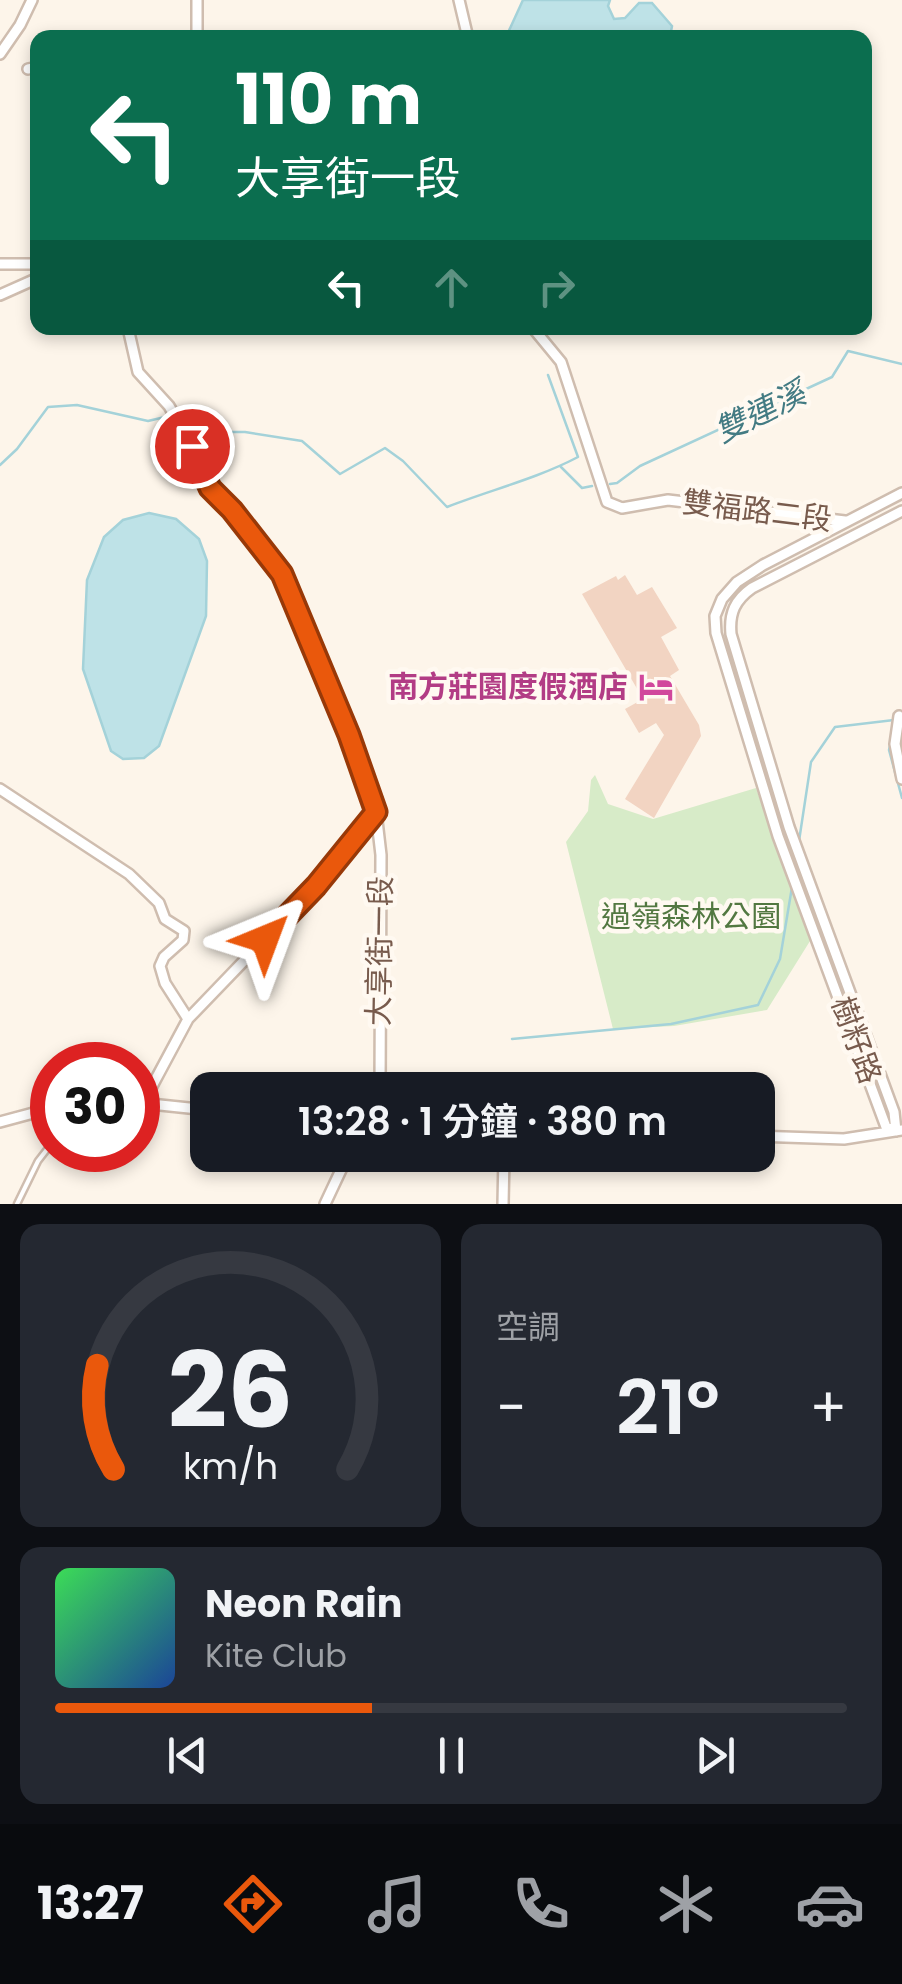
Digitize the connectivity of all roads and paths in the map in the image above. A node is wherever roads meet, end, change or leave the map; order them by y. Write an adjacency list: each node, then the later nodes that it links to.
1 (32, 0): 6 (street)
2 (197, 0): 4 (street)
3 (459, 0): 5 (street)
4 (197, 30)
5 (466, 30)
6 (0, 54)
7 (0, 264): 8 (street)
8 (30, 264)
9 (30, 282): 10 (street)
10 (0, 295)
11 (130, 335): 20 (street, 大享街一段)
12 (539, 335): 15 (street, 雙福路二段)
13 (902, 493): 15 (street, 樹籽路)
14 (902, 511): 16 (street, 樹籽路)
15 (847, 522): 16 (street, 雙福路二段); 28 (street, 樹籽路)
16 (852, 535): 28 (street, 樹籽路)
17 (899, 716): 18 (street)
18 (902, 780)
19 (0, 789): 21 (street)
20 (376, 812): 21 (street, 大享街一段); 23 (street, 大享街一段)
21 (188, 1019): 22 (street, 大享街一段)
22 (160, 1068)
23 (380, 1072)
24 (160, 1105): 25 (street)
25 (190, 1108)
26 (30, 1114): 27 (street)
27 (0, 1122)
28 (899, 1130): 29 (street)
29 (775, 1137)
30 (33, 1172): 33 (lane)
31 (340, 1172): 34 (street)
32 (503, 1172): 35 (street)
33 (17, 1204)
34 (325, 1204)
35 (502, 1204)

